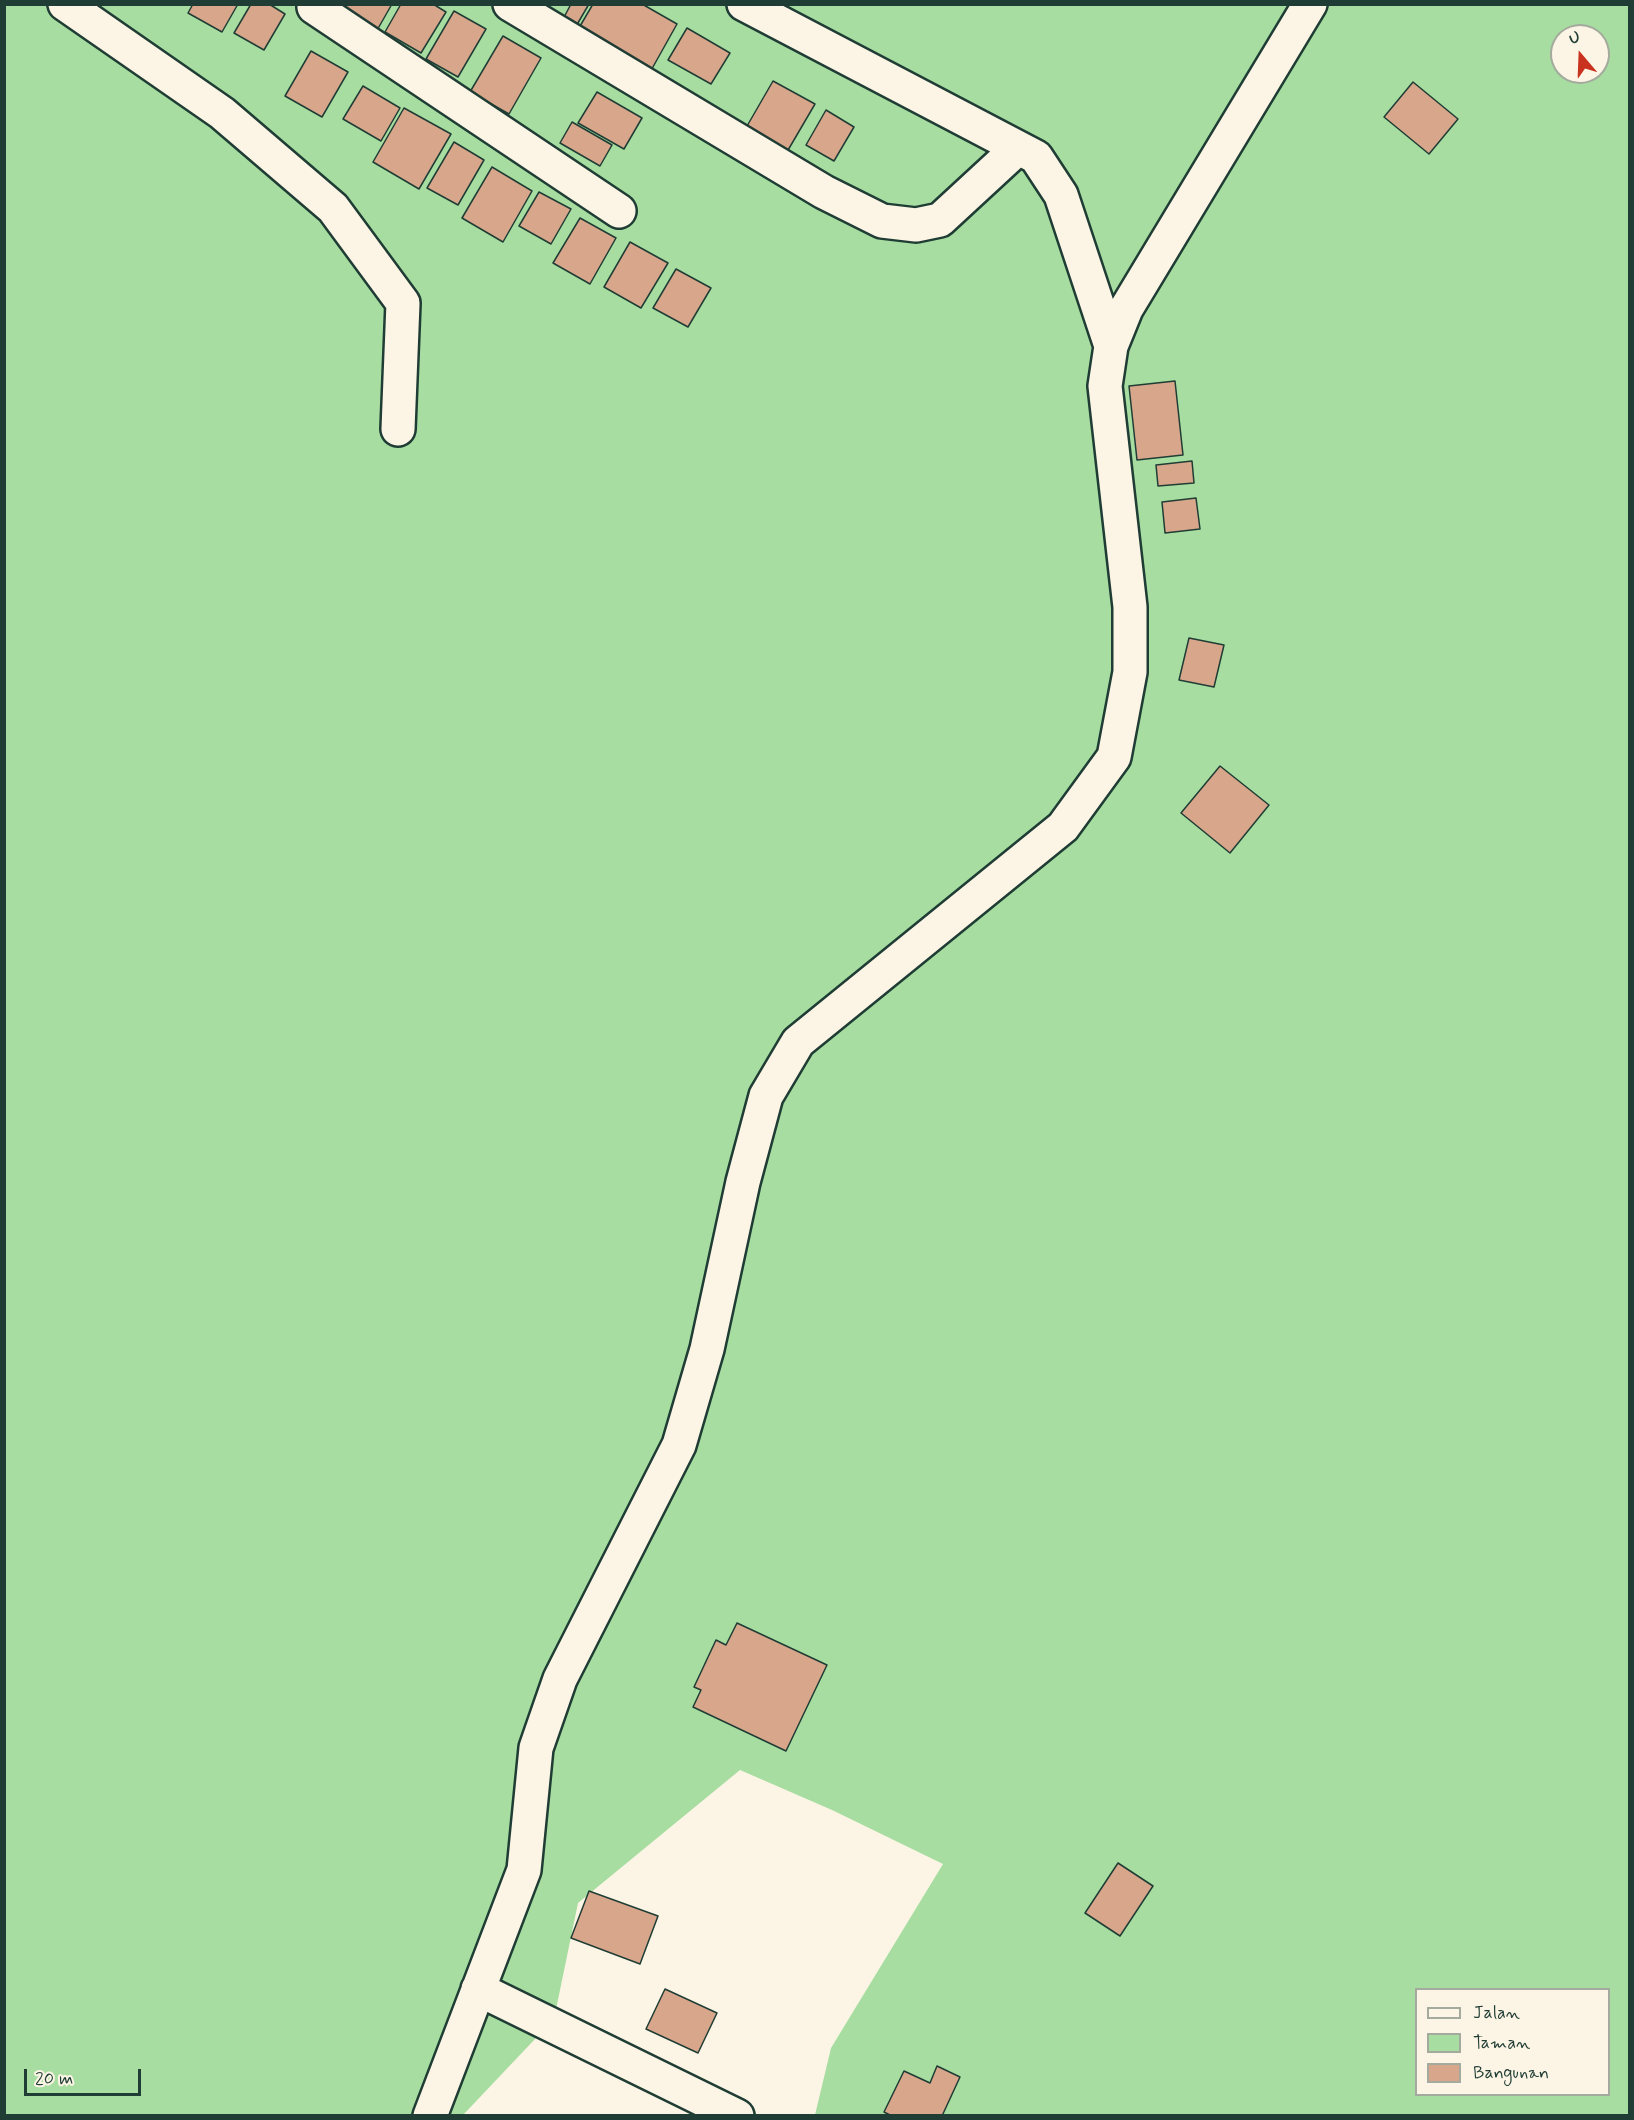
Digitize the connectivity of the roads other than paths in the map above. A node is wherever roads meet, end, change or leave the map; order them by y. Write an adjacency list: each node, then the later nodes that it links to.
1 (65, 4): 9 (street)
2 (510, 4): 6 (street)
3 (744, 4): 6 (street)
4 (1310, 4): 8 (street)
5 (314, 5): 7 (street)
6 (1018, 148): 8 (street)
7 (619, 211)
8 (1111, 346): 10 (street)
9 (398, 429)
10 (478, 1989): 11 (street); 12 (street)
11 (430, 2115)
12 (737, 2115)

